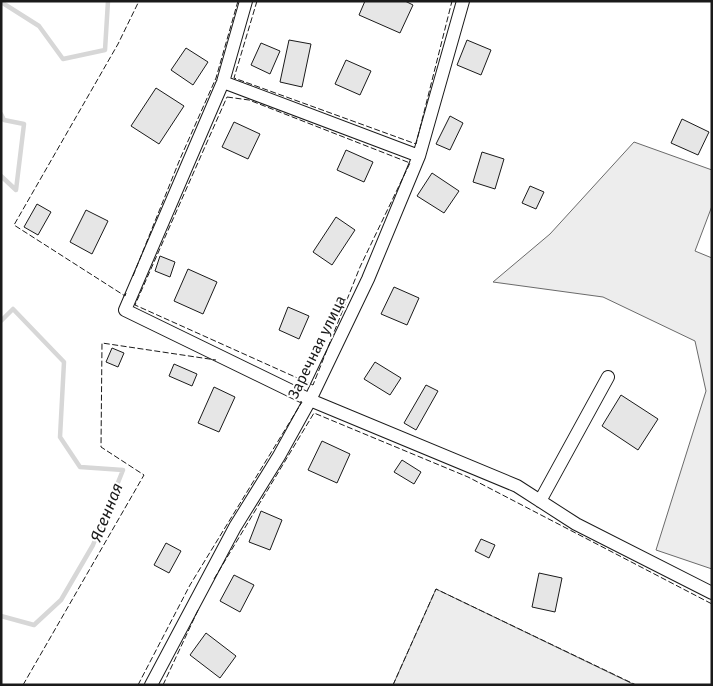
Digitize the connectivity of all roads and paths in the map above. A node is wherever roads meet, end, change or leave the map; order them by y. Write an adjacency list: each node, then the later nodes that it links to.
1 (246, 1): 3 (street)
2 (463, 1): 4 (street, Заречная улица)
3 (223, 82): 4 (street); 6 (street)
4 (419, 156): 6 (street, Заречная улица)
5 (608, 377): 7 (street)
6 (310, 400): 7 (street); 9 (street, Заречная улица)
7 (540, 501): 8 (street)
8 (712, 593)
9 (151, 685)

